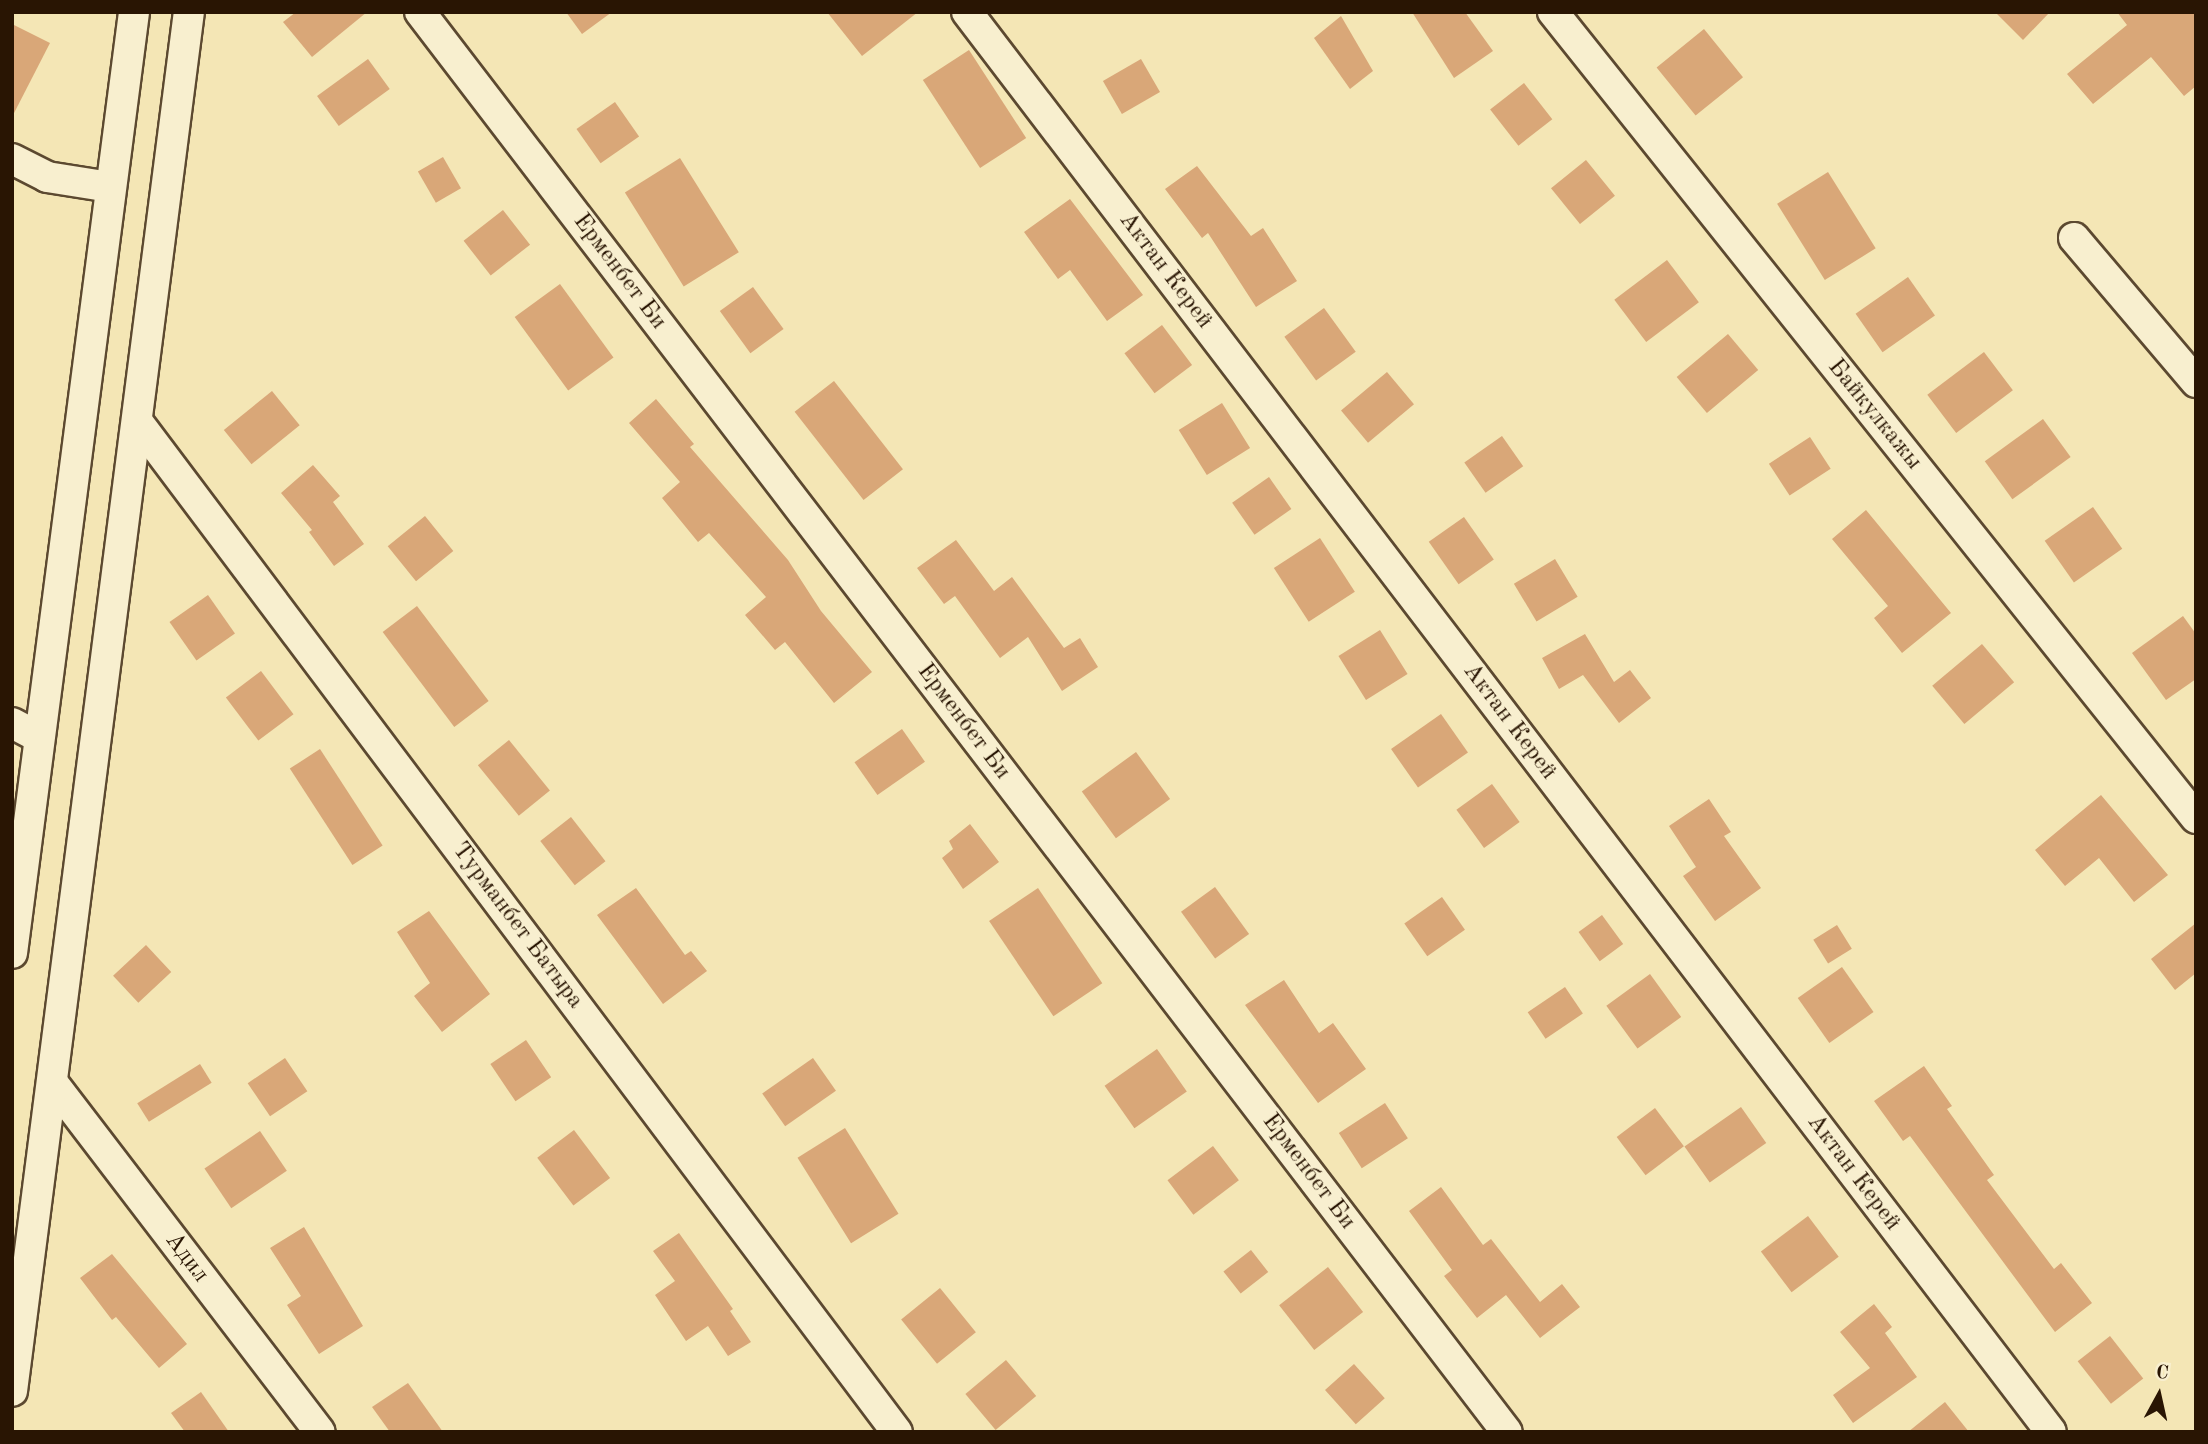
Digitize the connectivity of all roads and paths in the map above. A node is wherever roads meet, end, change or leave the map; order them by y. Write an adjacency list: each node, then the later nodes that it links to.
1 (134, 12): 7 (street)
2 (189, 12): 10 (street)
3 (420, 12): 19 (street, Ерменбет Би)
4 (967, 12): 20 (street, Актан Керей)
5 (1553, 12): 13 (street, Байкулкажы)
6 (12, 159): 7 (street)
7 (110, 187): 12 (street)
8 (2074, 238): 9 (street)
9 (2196, 382)
10 (136, 421): 15 (street); 18 (street, Турманбет Батыра)
11 (12, 723): 12 (street)
12 (38, 737): 14 (street)
13 (2196, 818)
14 (12, 953)
15 (53, 1083): 16 (street); 17 (street, Адил)
16 (12, 1391)
17 (320, 1432)
18 (897, 1432)
19 (1507, 1432)
20 (2051, 1432)

